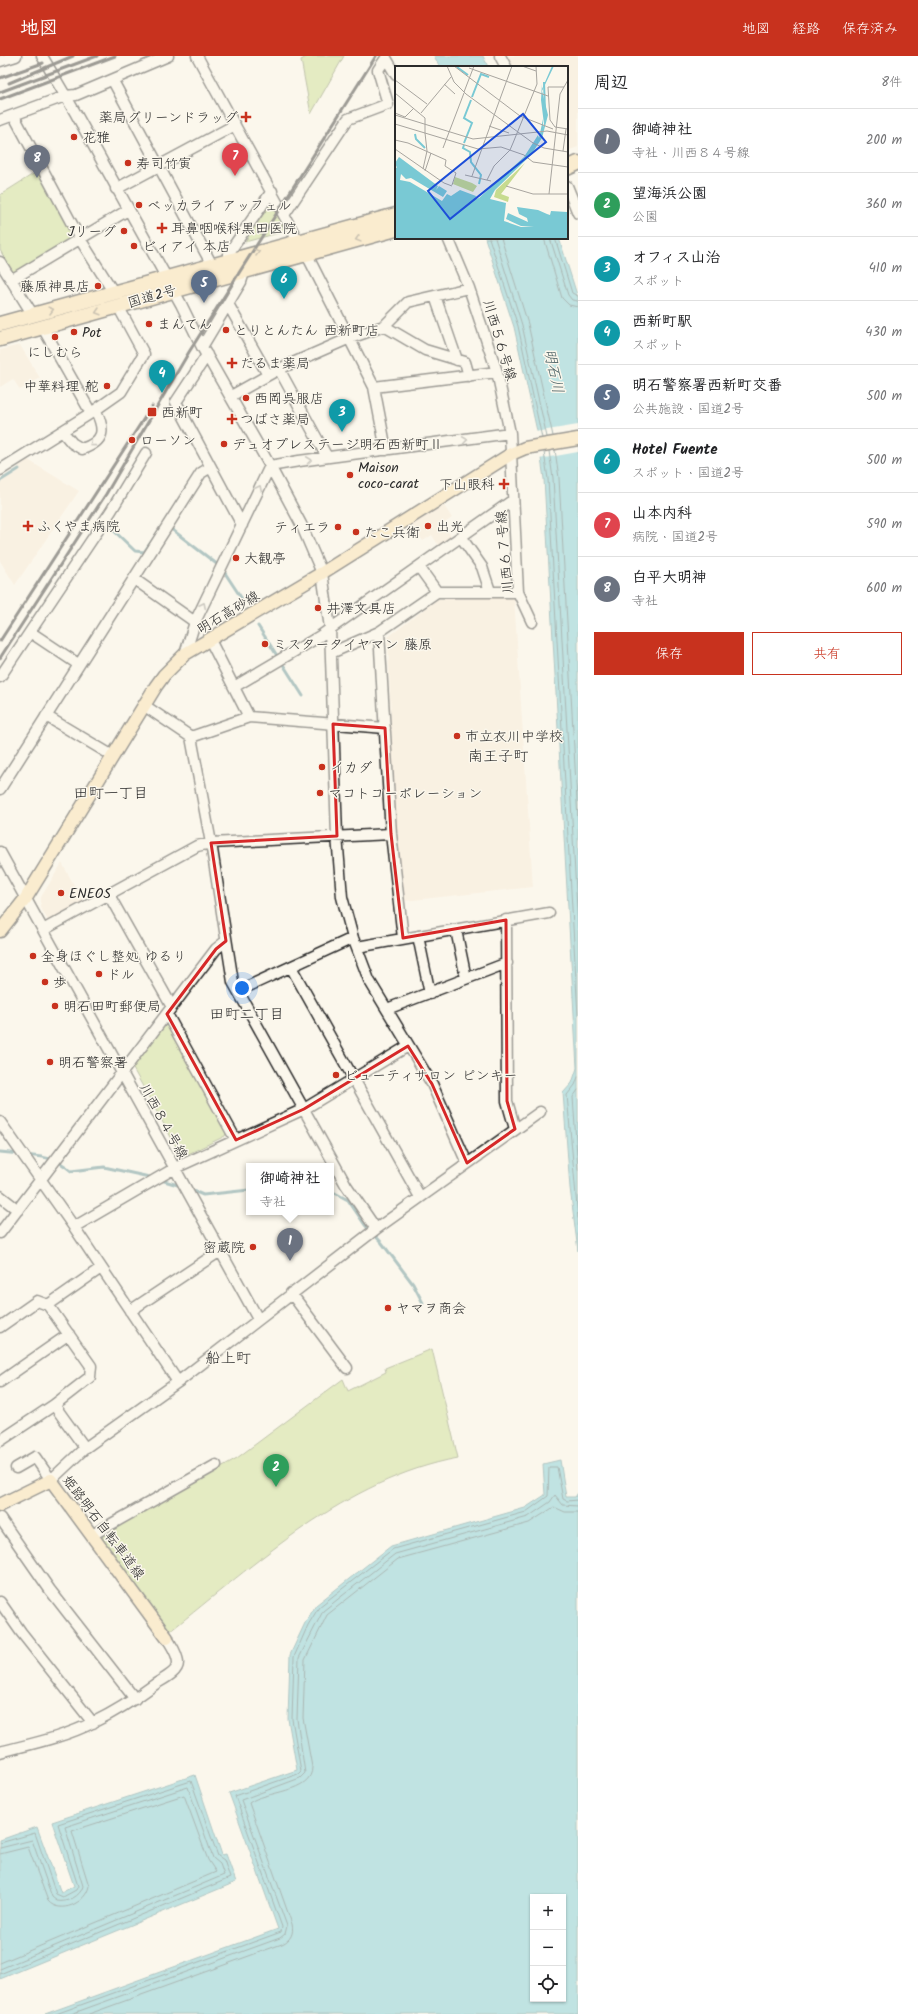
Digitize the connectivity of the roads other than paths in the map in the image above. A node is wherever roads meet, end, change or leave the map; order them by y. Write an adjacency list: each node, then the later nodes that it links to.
1 (16, 56): 6 (street)
2 (42, 56): 10 (street)
3 (168, 56): 9 (street)
4 (197, 56): 13 (street)
5 (500, 56): 7 (street)
6 (0, 61)
7 (505, 66)
8 (395, 74): 24 (street)
9 (113, 81): 10 (street); 15 (street)
10 (65, 96): 11 (street); 20 (street)
11 (14, 116): 12 (street); 27 (street)
12 (0, 120)
13 (235, 125): 15 (street); 21 (street)
14 (578, 163): 16 (highway)
15 (158, 166): 20 (street); 33 (street)
16 (568, 168)
17 (578, 174): 18 (highway)
18 (568, 178)
19 (568, 188): 23 (street)
20 (116, 189): 22 (street)
21 (272, 190): 24 (street); 31 (street)
22 (128, 210): 27 (street); 35 (street)
23 (578, 213)
24 (284, 215): 29 (street)
25 (395, 215): 29 (highway, 国道2号)
26 (395, 229): 30 (highway, 国道2号, one-way to 30)
27 (80, 239): 36 (street); 40 (street)
28 (448, 239): 37 (street, 川西５６号線)
29 (298, 241): 31 (highway, 国道2号, one-way to 29)
30 (306, 253): 34 (highway, 国道2号); 46 (street)
31 (228, 260): 33 (highway, 国道2号)
32 (0, 262): 36 (street)
33 (212, 264): 35 (highway, 国道2号)
34 (244, 270): 38 (highway, 国道2号); 41 (street)
35 (166, 279): 38 (street); 40 (highway, 国道2号)
36 (11, 280): 42 (street)
37 (469, 288): 39 (street); 51 (street, 川西５６号線)
38 (173, 291): 40 (highway, 国道2号); 48 (street)
39 (435, 296): 44 (street); 49 (street)
40 (116, 299): 42 (highway, 国道2号, one-way to 40); 45 (highway, 国道2号, one-way to 45); 56 (street)
41 (228, 304): 48 (street); 52 (street)
42 (33, 315): 43 (highway, 国道2号)
43 (0, 324)
44 (384, 326): 46 (street); 49 (street)
45 (42, 328): 47 (highway, 国道2号); 56 (street)
46 (350, 338): 50 (street); 54 (street)
47 (0, 339)
48 (205, 351): 55 (street); 65 (street)
49 (457, 360): 53 (street)
50 (278, 369): 52 (street); 63 (street)
51 (498, 372): 53 (street); 58 (street, 川西５６号線)
52 (268, 375): 55 (street)
53 (469, 376): 54 (street)
54 (374, 387): 60 (street)
55 (231, 396): 64 (street)
56 (94, 412): 57 (street); 57 (street, one-way to 57)
57 (62, 431): 66 (street)
58 (510, 434): 60 (street, one-way to 58); 62 (street, 川西５６号線)
59 (578, 439): 62 (main road, 明石高砂線)
60 (386, 450): 63 (street)
61 (146, 454): 79 (street)
62 (511, 454): 67 (street, 川西６７号線); 71 (main road, 明石高砂線)
63 (327, 457): 64 (street, one-way to 63)
64 (270, 466): 68 (street, one-way to 64); 71 (street)
65 (211, 467): 68 (street); 72 (street)
66 (0, 470)
67 (513, 500): 69 (street); 75 (street, 川西６７号線)
68 (242, 524): 76 (street, one-way to 68)
69 (461, 537): 70 (street); 73 (street)
70 (419, 567): 74 (street); 78 (street)
71 (322, 573): 78 (street); 81 (main road, 明石高砂線)
72 (134, 579): 76 (street); 84 (street)
73 (490, 591): 74 (street); 75 (street)
74 (437, 592): 80 (street)
75 (518, 592): 77 (street, 川西６７号線)
76 (195, 622): 83 (street)
77 (532, 622)
78 (330, 628): 82 (street); 86 (street)
79 (30, 632): 84 (street); 85 (street)
80 (379, 632): 82 (street); 91 (street)
81 (210, 640): 83 (main road, 明石高砂線); 86 (street)
82 (331, 653): 90 (street)
83 (185, 654): 87 (main road, 明石高砂線)
84 (78, 664): 88 (street)
85 (0, 677)
86 (234, 687): 89 (street)
87 (145, 706): 92 (street); 93 (main road, 明石高砂線)
88 (46, 716): 93 (street); 94 (street)
89 (249, 717): 90 (street); 92 (street)
90 (333, 724): 91 (street); 96 (street)
91 (385, 728): 95 (street)
92 (191, 737): 97 (street)
93 (113, 756): 100 (main road, 明石高砂線)
94 (0, 788)
95 (391, 834): 96 (street); 108 (street)
96 (337, 836): 97 (street); 107 (street)
97 (211, 843): 99 (street); 109 (street)
98 (0, 852): 100 (street, 川西８４号線)
99 (110, 895): 103 (street); 117 (street)
100 (26, 898): 103 (street, 川西８４号線); 105 (main road, 明石高砂線)
101 (549, 913): 102 (street)
102 (506, 920): 104 (street); 111 (street)
103 (43, 930): 119 (street, 川西８４号線)
104 (456, 930): 106 (street); 113 (street)
105 (0, 931)
106 (418, 936): 108 (street); 115 (street)
107 (353, 938): 110 (street); 112 (street)
108 (404, 938): 110 (street)
109 (226, 941): 114 (street); 117 (street)
110 (357, 948): 116 (street)
111 (507, 963): 113 (street); 124 (street)
112 (291, 967): 114 (street); 120 (street)
113 (466, 978): 115 (street)
114 (238, 991): 121 (street)
115 (430, 994): 116 (street)
116 (387, 1009): 118 (street)
117 (169, 1010): 119 (street); 125 (street)
118 (408, 1046): 120 (street); 126 (street)
119 (121, 1072): 127 (street, 川西８４号線); 128 (street)
120 (354, 1079): 121 (street); 130 (street)
121 (304, 1108): 125 (street); 133 (street)
122 (540, 1112): 124 (street)
123 (0, 1122): 128 (street)
124 (515, 1129): 126 (street)
125 (236, 1140): 127 (street)
126 (467, 1163): 130 (street)
127 (175, 1168): 132 (street); 135 (street, 川西８４号線)
128 (40, 1180): 131 (street); 132 (street)
129 (0, 1196): 131 (street)
130 (420, 1197): 133 (street)
131 (18, 1210): 134 (street)
132 (74, 1227): 136 (street)
133 (376, 1229): 137 (street)
134 (0, 1233)
135 (220, 1251): 139 (street); 140 (street, 川西８４号線)
136 (101, 1268): 138 (street); 139 (street)
137 (291, 1293): 140 (street); 143 (street)
138 (48, 1305): 141 (street); 142 (street)
139 (130, 1311): 145 (street)
140 (258, 1319): 145 (street)
141 (0, 1327)
142 (69, 1334): 144 (street); 146 (street)
143 (347, 1368)
144 (0, 1382)
145 (178, 1382): 148 (street)
146 (54, 1405): 147 (street); 148 (street)
147 (0, 1441)
148 (85, 1448): 151 (street)
149 (216, 1466): 154 (street)
150 (16, 1468): 151 (street)
151 (51, 1480): 152 (main road, 姫路明石自転車道線); 154 (main road, 姫路明石自転車道線)
152 (0, 1505)
153 (0, 1518): 157 (street)
154 (92, 1535): 156 (main road, 姫路明石自転車道線)
155 (0, 1602): 158 (street)
156 (167, 1638): 157 (street)
157 (134, 1699): 158 (street)
158 (93, 1723): 159 (street)
159 (0, 1752)

